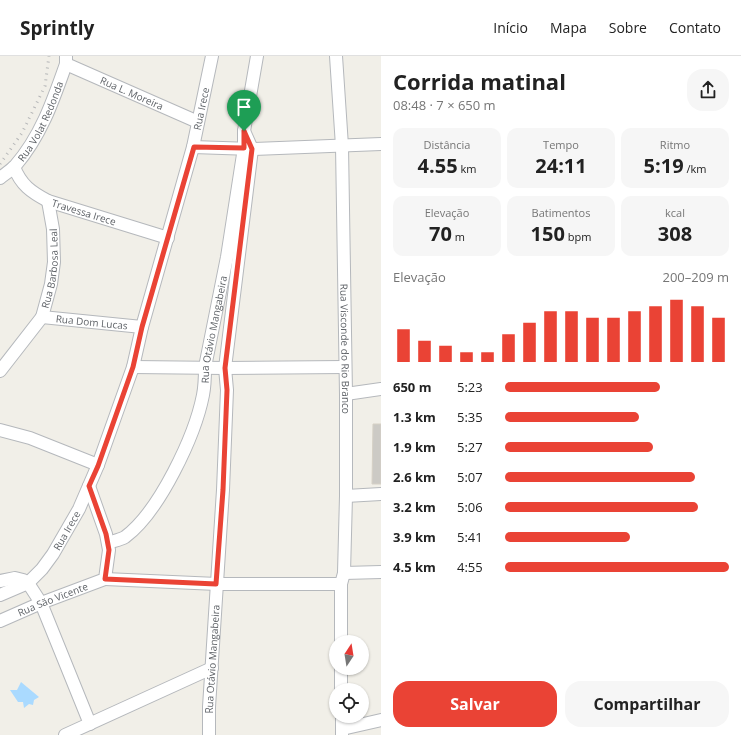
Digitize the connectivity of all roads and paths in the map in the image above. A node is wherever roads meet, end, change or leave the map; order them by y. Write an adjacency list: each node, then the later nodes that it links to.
1 (212, 56): 5 (street, Rua Irece)
2 (257, 56): 9 (street)
3 (336, 56): 7 (street, Rua Visconde do Rio Branco)
4 (66, 60): 5 (street, Rua L. Moreira); 10 (street, Rua Volat Redonda)
5 (198, 122): 8 (street, Rua Irece)
6 (381, 144): 7 (street)
7 (342, 146): 9 (street); 18 (street, Rua Visconde do Rio Branco)
8 (194, 147): 9 (street); 13 (street, Rua Irece)
9 (248, 148): 17 (street, Rua Otávio Mangabeira); 19 (street, Rua Otávio Mangabeira)
10 (14, 167): 11 (street, Rua Volat Redonda); 12 (street, Travessa Irece)
11 (0, 178)
12 (48, 200): 13 (street, Travessa Irece); 14 (street, Rua Barbosa Leal)
13 (168, 238): 15 (street, Rua Irece)
14 (42, 317): 15 (street, Rua Dom Lucas); 20 (street, Rua Barbosa Leal)
15 (142, 327): 16 (street, Rua Irece)
16 (133, 367): 17 (street); 24 (street, Rua Irece)
17 (205, 367): 19 (street); 28 (street, Rua Otávio Mangabeira)
18 (345, 367): 19 (street); 22 (street, Rua Visconde do Rio Branco)
19 (225, 368): 34 (street, Rua Otávio Mangabeira)
20 (0, 371)
21 (381, 389): 22 (street)
22 (346, 394): 27 (street, Rua Visconde do Rio Branco)
23 (0, 430): 24 (street)
24 (98, 466): 25 (street, Rua Irece)
25 (89, 486): 28 (street); 33 (street, Rua Irece)
26 (381, 494): 27 (street)
27 (346, 496): 31 (street, Rua Visconde do Rio Branco)
28 (108, 543): 30 (street)
29 (381, 572): 31 (street)
30 (105, 579): 34 (street); 36 (street, Rua São Vicente)
31 (342, 579): 34 (street); 38 (street, Rua Visconde do Rio Branco)
32 (0, 581): 33 (street)
33 (28, 583): 35 (street); 36 (street)
34 (216, 584): 39 (street, Rua Otávio Mangabeira)
35 (0, 595)
36 (41, 603): 37 (street, Rua São Vicente); 41 (street)
37 (0, 621)
38 (341, 635)
39 (212, 668): 41 (street); 44 (street, Rua Otávio Mangabeira)
40 (381, 720): 42 (street)
41 (90, 724): 43 (street)
42 (342, 732)
43 (65, 735)
44 (209, 735)

